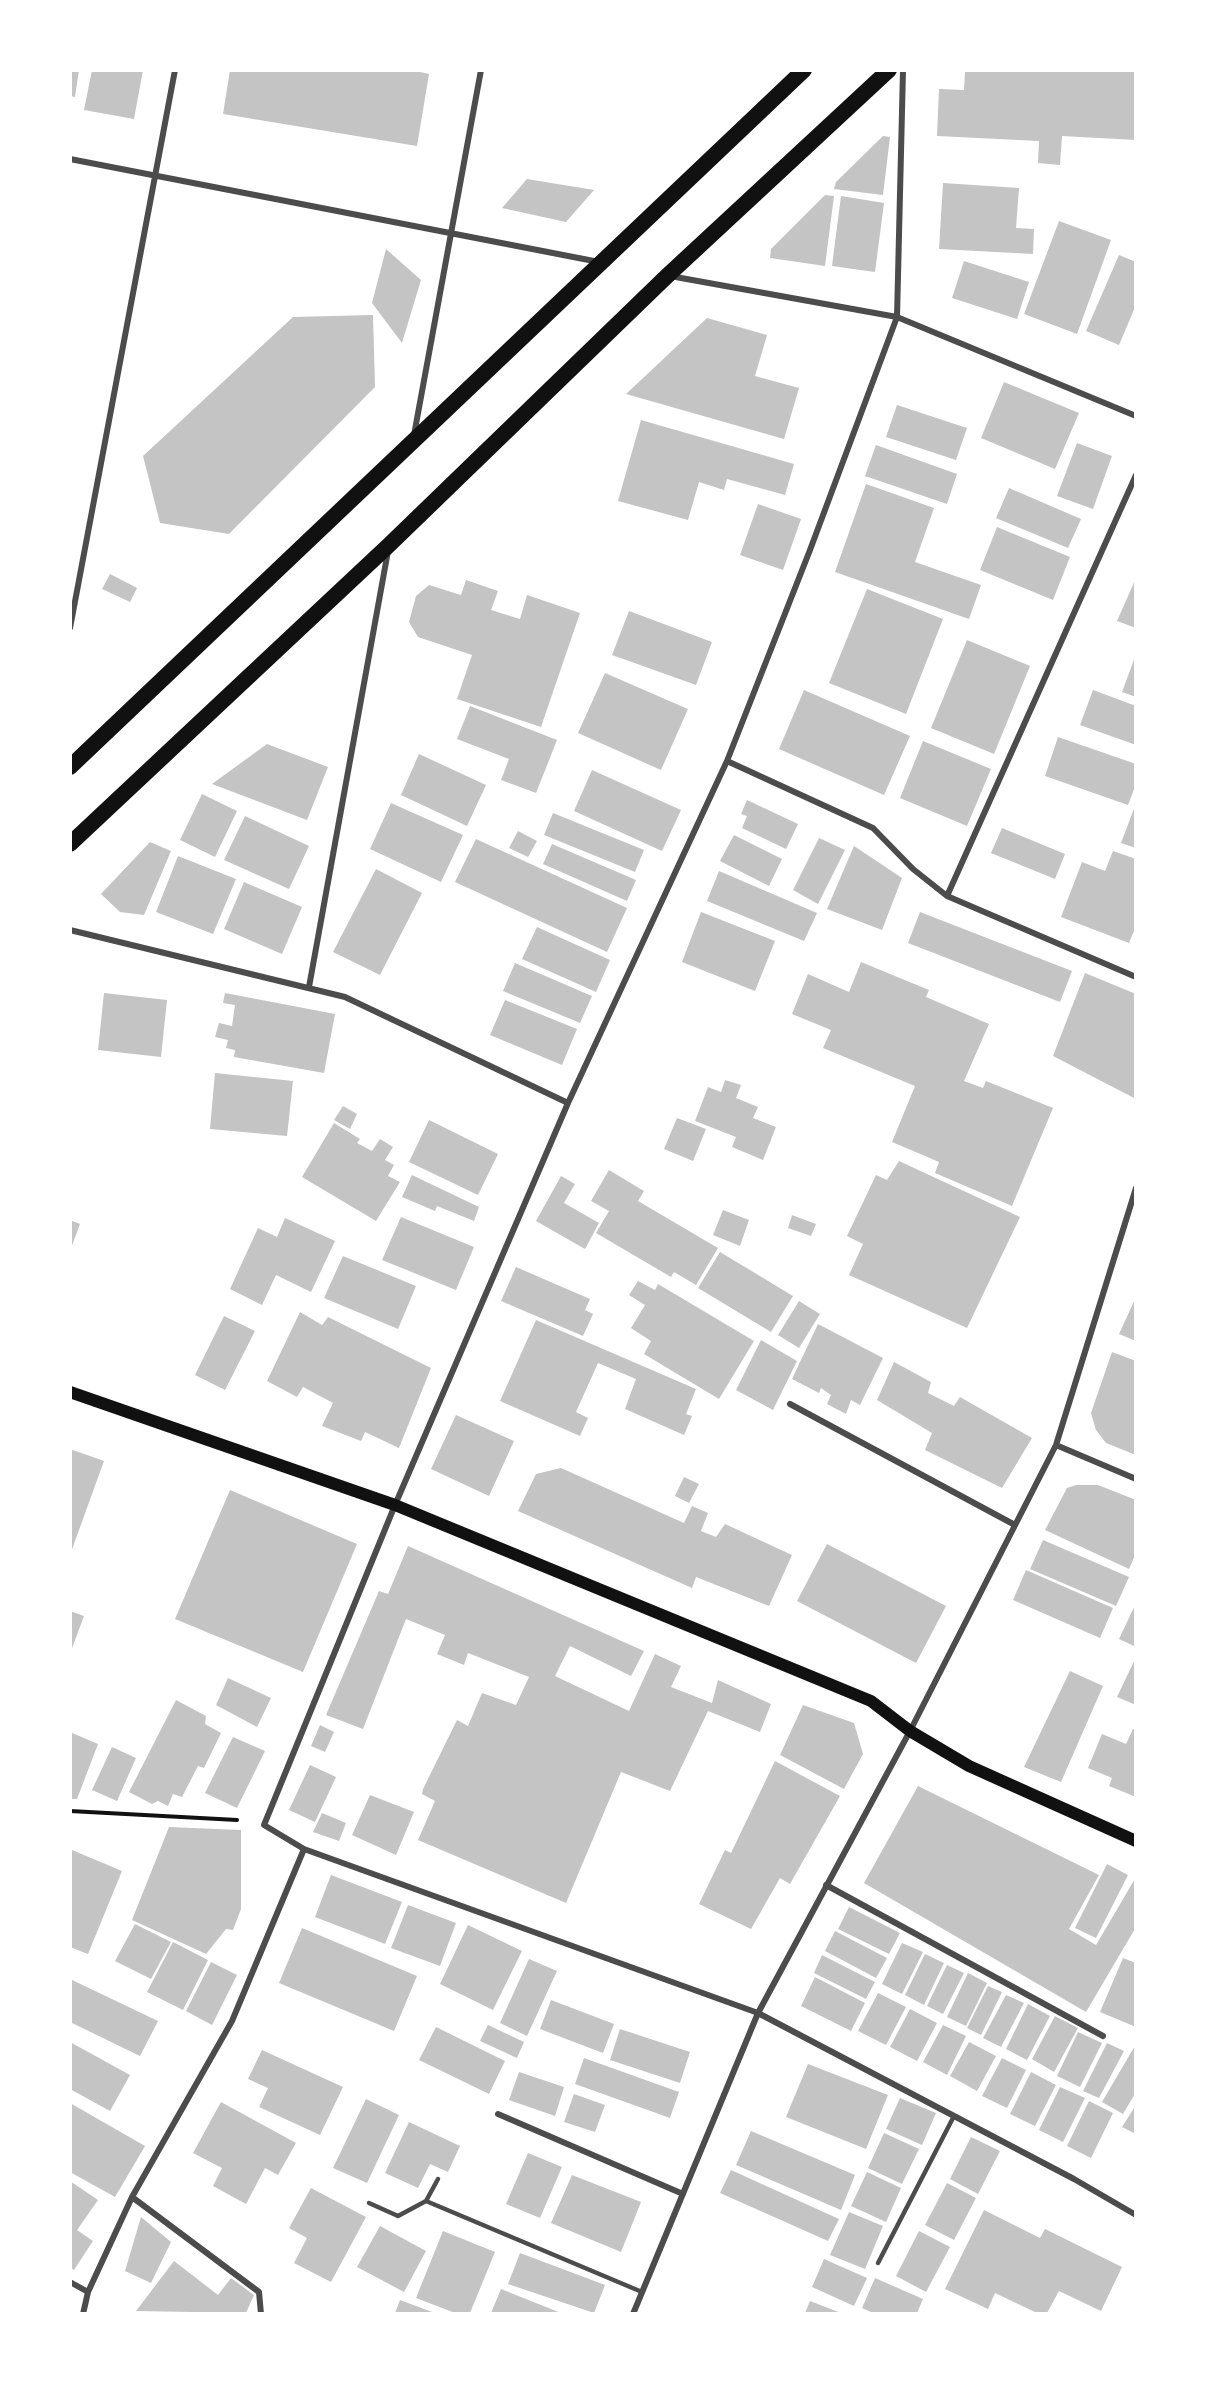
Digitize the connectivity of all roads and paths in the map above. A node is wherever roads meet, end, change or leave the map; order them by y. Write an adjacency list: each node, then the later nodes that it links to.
1 (175, 70): 7 (street)
2 (481, 70): 8 (street)
3 (804, 70): 9 (highway)
4 (889, 70): 10 (highway)
5 (903, 70): 11 (street)
6 (70, 159): 7 (street)
7 (156, 174): 8 (street); 16 (street)
8 (450, 233): 9 (street); 13 (street)
9 (599, 262): 13 (highway)
10 (667, 276): 11 (street); 15 (highway)
11 (897, 317): 12 (street); 17 (street)
12 (1136, 416)
13 (413, 442): 18 (highway)
14 (1136, 475): 20 (street)
15 (389, 545): 19 (highway); 23 (street)
16 (70, 628)
17 (727, 761): 20 (street); 24 (street)
18 (70, 767)
19 (70, 844)
20 (946, 896): 22 (street)
21 (70, 930): 23 (street)
22 (1136, 977)
23 (309, 987): 24 (street)
24 (568, 1103): 30 (street)
25 (1136, 1188): 28 (street)
26 (70, 1392): 30 (main road)
27 (790, 1404): 31 (street)
28 (1056, 1445): 29 (street); 31 (street)
29 (1136, 1479)
30 (395, 1505): 32 (main road); 34 (street)
31 (1015, 1525): 32 (street)
32 (910, 1731): 35 (main road); 37 (street)
33 (70, 1811): 34 (path)
34 (264, 1825): 36 (street)
35 (1136, 1841)
36 (304, 1849): 38 (street); 44 (street)
37 (826, 1885): 38 (street); 39 (street)
38 (758, 2013): 41 (street); 43 (street)
39 (1103, 2036)
40 (498, 2114): 43 (street)
41 (954, 2116): 47 (street); 48 (lane)
42 (438, 2179): 45 (lane)
43 (682, 2194): 51 (street)
44 (132, 2197): 50 (street); 53 (street)
45 (426, 2201): 46 (lane); 51 (lane)
46 (369, 2203)
47 (1136, 2215)
48 (878, 2264)
49 (70, 2282): 50 (street)
50 (88, 2292): 52 (street)
51 (642, 2292): 54 (street)
52 (83, 2313)
53 (261, 2313)
54 (633, 2313)

